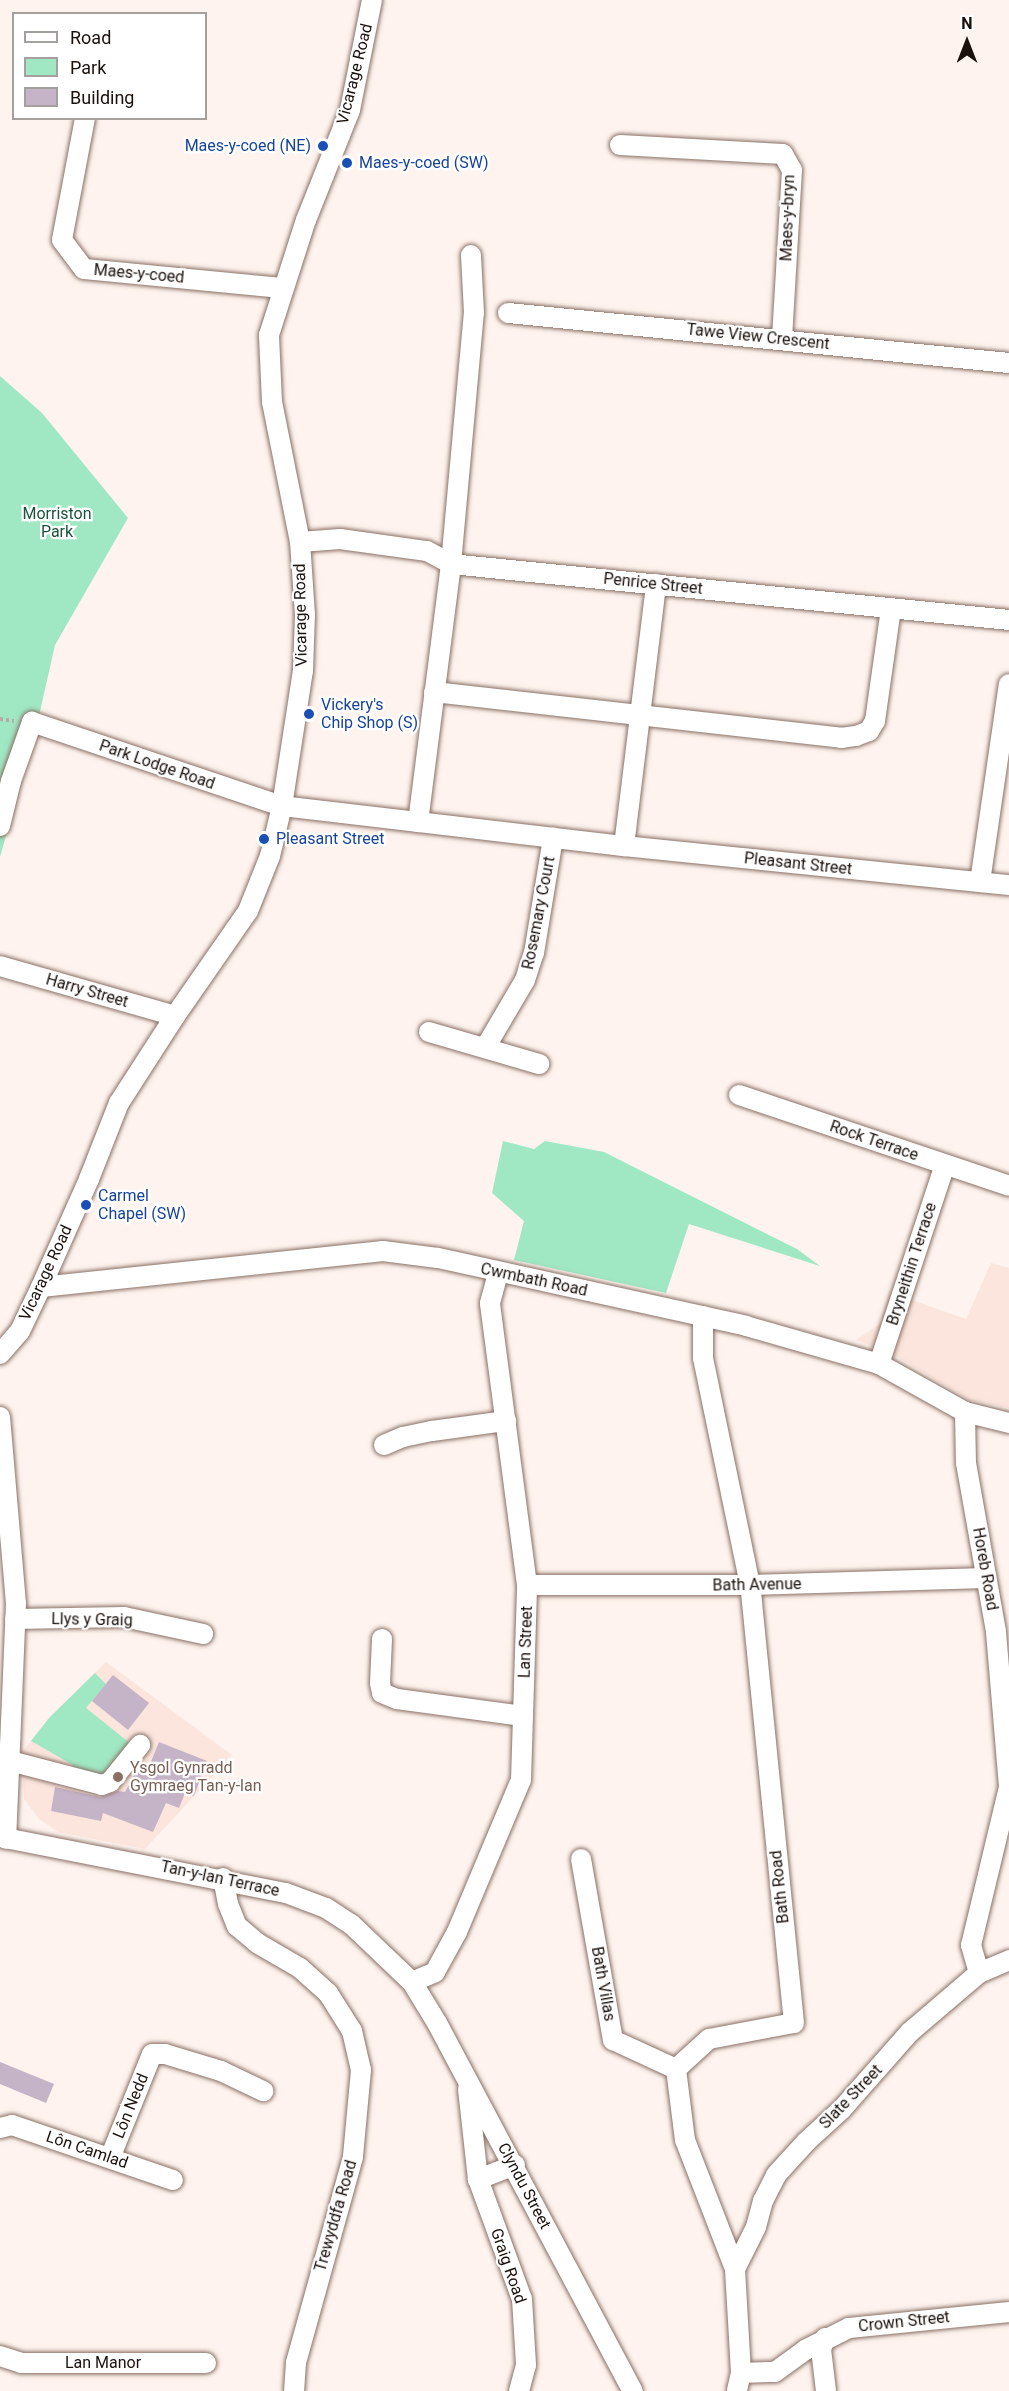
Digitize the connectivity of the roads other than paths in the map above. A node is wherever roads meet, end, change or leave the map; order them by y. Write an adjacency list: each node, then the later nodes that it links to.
1 (372, 0): 5 (street, Vicarage Road)
2 (85, 120): 5 (street, Maes-y-coed)
3 (620, 145): 7 (street, Maes-y-bryn)
4 (471, 255): 10 (street)
5 (282, 288): 9 (street, Vicarage Road)
6 (508, 313): 7 (street, Tawe View Crescent)
7 (782, 339): 8 (street, Tawe View Crescent)
8 (1009, 363)
9 (300, 542): 10 (street, Penrice Street); 17 (street, Vicarage Road)
10 (451, 564): 11 (street, Penrice Street); 15 (street)
11 (656, 585): 12 (street, Penrice Street); 16 (street)
12 (891, 609): 13 (street, Penrice Street); 16 (street)
13 (1009, 620)
14 (1009, 684): 22 (street)
15 (434, 692): 16 (street); 18 (street)
16 (640, 714): 21 (street)
17 (282, 806): 18 (street); 19 (street, Park Lodge Road); 25 (street, Vicarage Road)
18 (418, 822): 20 (street)
19 (0, 826)
20 (553, 838): 21 (street, Pleasant Street); 27 (street, Rosemary Court)
21 (624, 846): 22 (street, Pleasant Street)
22 (980, 882): 23 (street, Pleasant Street)
23 (1009, 885)
24 (0, 966): 25 (street, Harry Street)
25 (175, 1016): 33 (street, Vicarage Road)
26 (429, 1032): 27 (street)
27 (485, 1048): 28 (street)
28 (539, 1064)
29 (739, 1095): 30 (street, Rock Terrace)
30 (945, 1165): 31 (street, Rock Terrace); 36 (street, Bryneithin Terrace)
31 (1009, 1186)
32 (498, 1272): 33 (street, Cwmbath Road); 34 (street, Cwmbath Road); 39 (street, Lan Street)
33 (41, 1287): 35 (street, Vicarage Road)
34 (702, 1316): 36 (street, Cwmbath Road); 44 (street, Bath Road)
35 (0, 1354)
36 (879, 1364): 37 (street, Cwmbath Road)
37 (965, 1412): 40 (street, Cwmbath Road); 42 (street, Horeb Road)
38 (0, 1417): 45 (street)
39 (506, 1421): 41 (street); 43 (street, Lan Street)
40 (1009, 1423)
41 (384, 1445)
42 (986, 1578): 44 (street, Bath Avenue); 50 (street, Horeb Road)
43 (527, 1585): 44 (street, Bath Avenue); 48 (street, Lan Street)
44 (750, 1586): 58 (street, Bath Road)
45 (15, 1619): 46 (street, Llys y Graig); 51 (street)
46 (203, 1635)
47 (382, 1639): 48 (street)
48 (523, 1716): 57 (street, Lan Street)
49 (140, 1745): 51 (street)
50 (1007, 1751): 56 (street, Horeb Road)
51 (9, 1761): 52 (street)
52 (3, 1838): 54 (street, Tan-y-lan Terrace)
53 (581, 1859): 58 (street, Bath Villas)
54 (223, 1878): 57 (street, Tan-y-lan Terrace); 72 (street, Trewyddfa Road)
55 (1009, 1960): 56 (street, Slate Street)
56 (979, 1973): 66 (street, Slate Street)
57 (412, 1982): 59 (street, Clyndu Street)
58 (676, 2069): 66 (street)
59 (467, 2081): 63 (street, Clyndu Street); 64 (street, Graig Road)
60 (263, 2091): 62 (street, Lôn Nedd)
61 (0, 2128): 62 (street, Lôn Camlad)
62 (110, 2158): 65 (street, Lôn Camlad)
63 (515, 2165): 64 (street); 74 (street, Clyndu Street)
64 (478, 2179): 73 (street, Graig Road)
65 (173, 2181)
66 (735, 2269): 71 (street)
67 (1009, 2312): 68 (street, Crown Street)
68 (825, 2338): 71 (street, Crown Street); 75 (street)
69 (0, 2356): 70 (street, Lan Manor)
70 (207, 2363)
71 (739, 2382)
72 (294, 2391)
73 (519, 2391)
74 (633, 2391)
75 (826, 2391)

